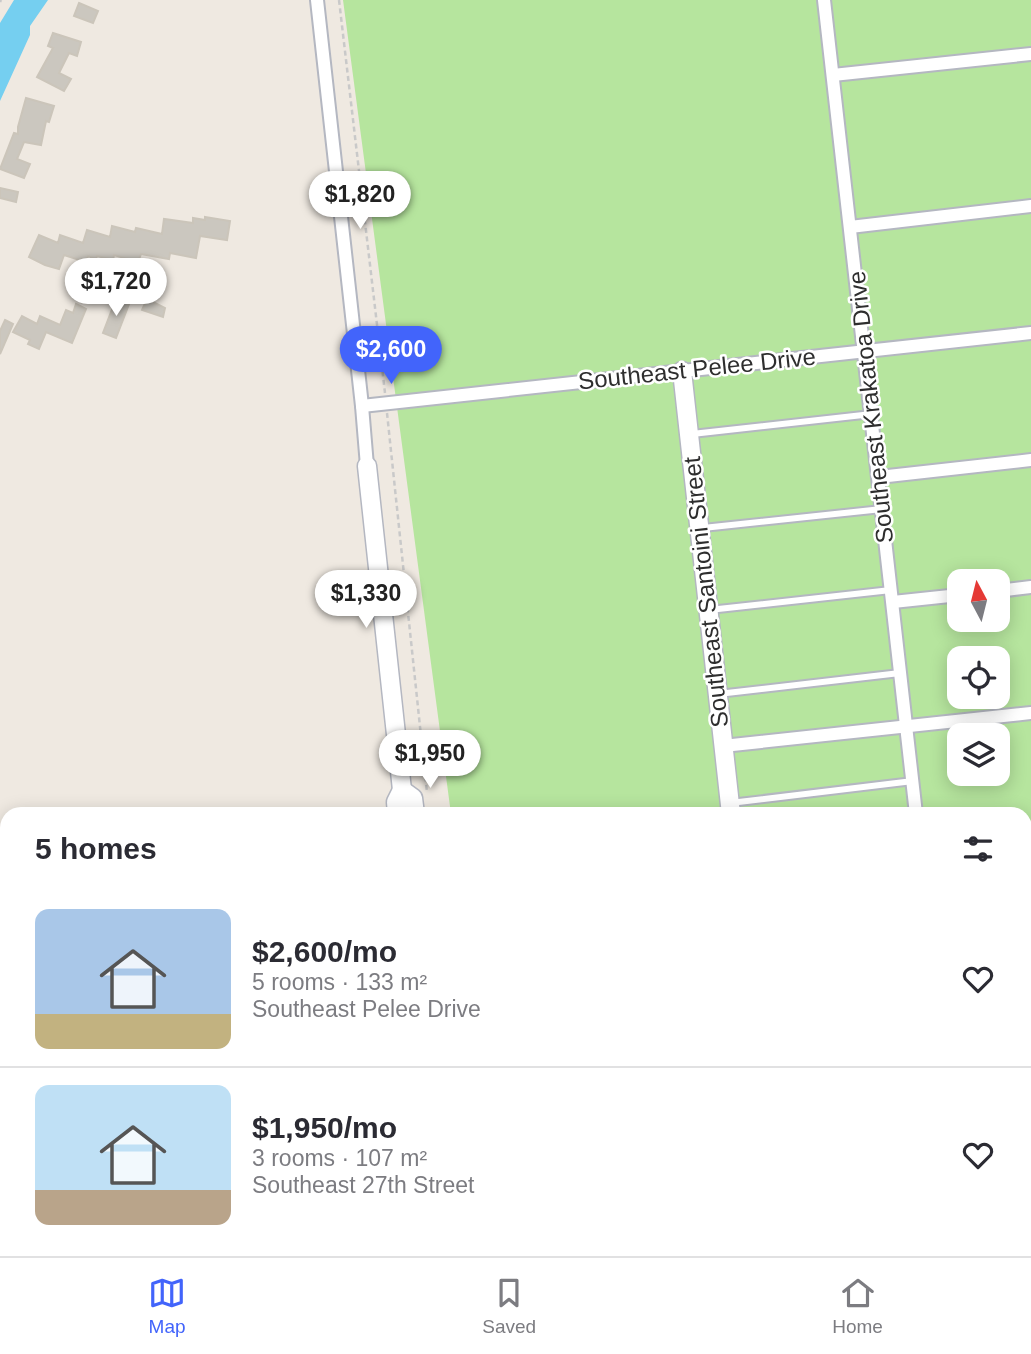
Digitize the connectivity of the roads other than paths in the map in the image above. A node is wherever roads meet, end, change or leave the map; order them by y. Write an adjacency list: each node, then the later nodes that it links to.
1 (317, 0): 10 (street)
2 (824, 0): 4 (street, Southeast Krakatoa Drive)
3 (1031, 54): 4 (street)
4 (833, 75): 6 (street, Southeast Krakatoa Drive)
5 (1031, 206): 6 (street)
6 (850, 227): 8 (street, Southeast Krakatoa Drive)
7 (1031, 333): 8 (street, Southeast Pelee Drive)
8 (864, 351): 9 (street, Southeast Pelee Drive); 11 (street, Southeast Krakatoa Drive)
9 (682, 371): 10 (street, Southeast Pelee Drive); 12 (street, Southeast Santoini Street)
10 (362, 406): 14 (street)
11 (872, 414): 12 (lane); 15 (street, Southeast Krakatoa Drive)
12 (689, 434): 17 (street, Southeast Santoini Street)
13 (1031, 460): 15 (street)
14 (367, 466): 29 (street)
15 (878, 477): 16 (street, Southeast Krakatoa Drive)
16 (882, 509): 17 (lane); 21 (street, Southeast Krakatoa Drive)
17 (699, 528): 22 (street, Southeast Santoini Street)
18 (1031, 587): 19 (street)
19 (1010, 590)
20 (947, 595): 21 (street)
21 (892, 596): 22 (lane); 23 (street, Southeast Krakatoa Drive)
22 (708, 610): 24 (street, Southeast Santoini Street)
23 (900, 673): 24 (lane); 26 (street, Southeast Krakatoa Drive)
24 (718, 694): 27 (street, Southeast Santoini Street)
25 (1031, 713): 26 (street)
26 (906, 726): 27 (street); 28 (street, Southeast Krakatoa Drive)
27 (723, 746): 32 (street, Southeast Santoini Street)
28 (913, 781): 33 (lane); 34 (street, Southeast Krakatoa Drive)
29 (402, 790): 30 (street); 31 (street)
30 (396, 807)
31 (414, 807)
32 (730, 807)
33 (737, 807)
34 (915, 807)

